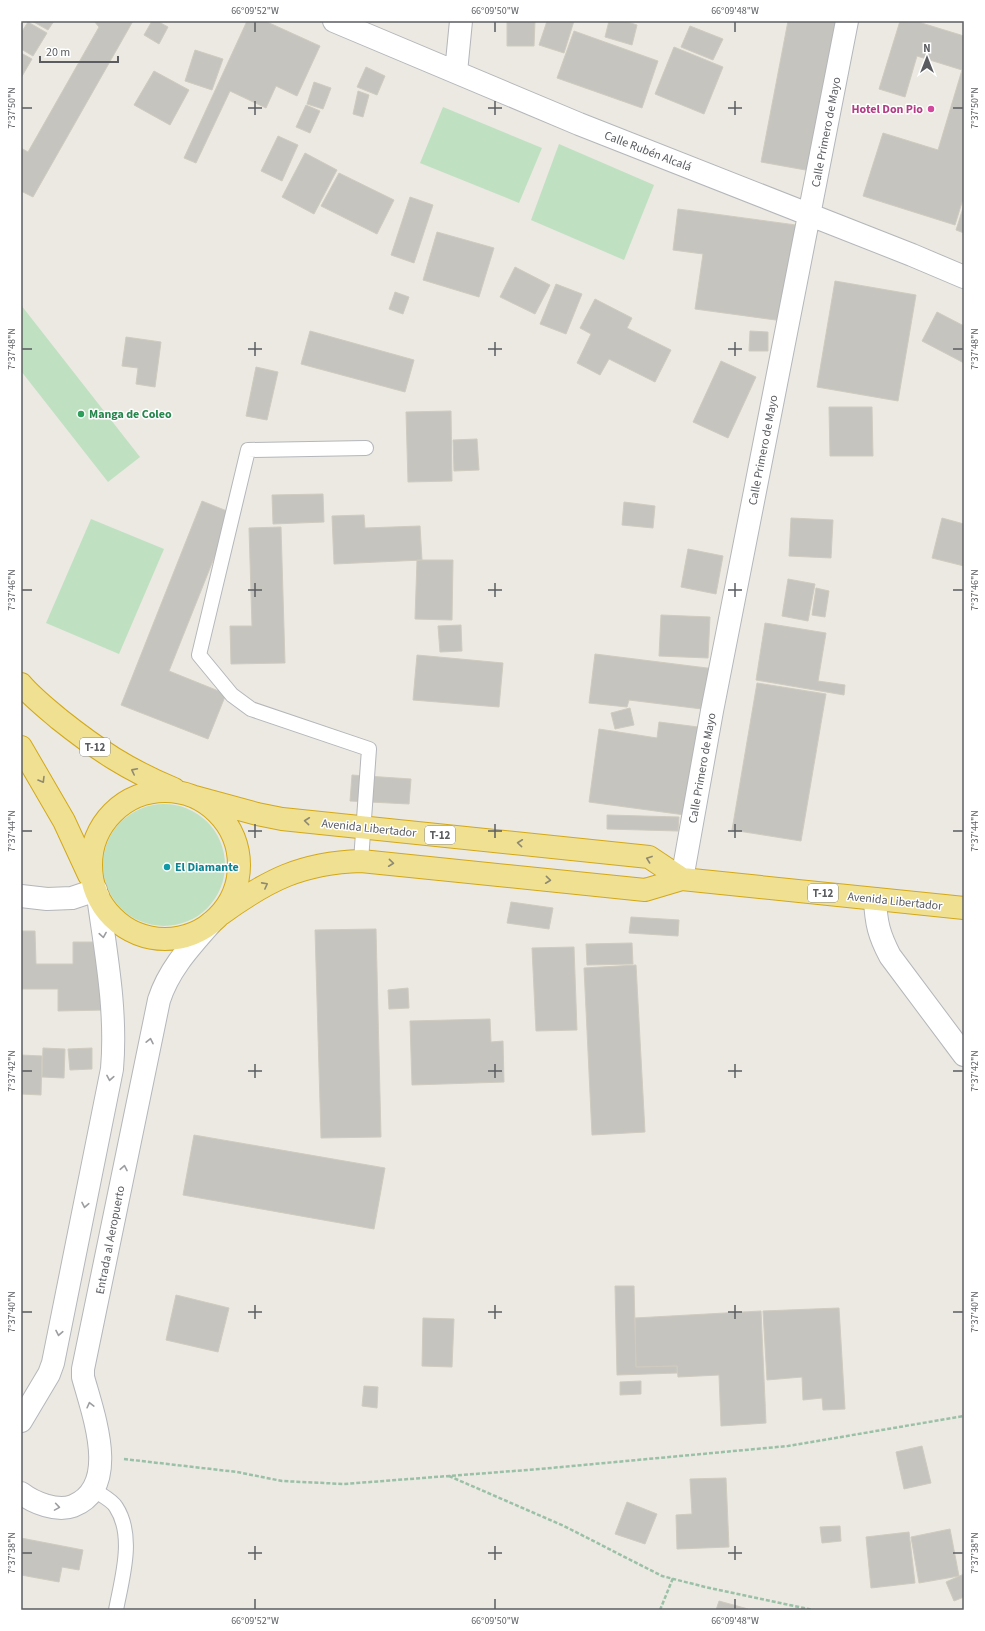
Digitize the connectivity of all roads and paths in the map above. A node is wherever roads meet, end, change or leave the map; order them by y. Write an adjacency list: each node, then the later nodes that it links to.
1 (334, 21): 4 (street, Calle Rubén Alcalá)
2 (461, 21): 4 (street)
3 (847, 21): 5 (street, Calle Primero de Mayo)
4 (456, 72): 5 (street, Calle Rubén Alcalá)
5 (810, 215): 6 (street, Calle Rubén Alcalá); 13 (street, Calle Primero de Mayo)
6 (964, 277)
7 (366, 448): 11 (lane)
8 (21, 684): 10 (highway, Avenida Libertador / T-12, one-way to 8)
9 (21, 747): 14 (highway, T-12, one-way to 14)
10 (188, 795): 11 (highway, Avenida Libertador / T-12, one-way to 10); 14 (highway, T-12); 18 (highway, T-12)
11 (364, 827): 12 (lane); 13 (highway, Avenida Libertador / T-12, one-way to 11)
12 (361, 861): 13 (highway, Avenida Libertador / T-12, one-way to 13); 18 (highway, Avenida Libertador / T-12, one-way to 12)
13 (682, 879): 16 (highway, Avenida Libertador / T-12)
14 (95, 890): 15 (street); 18 (highway, T-12); 21 (street, one-way to 21)
15 (21, 896)
16 (875, 899): 17 (highway, Avenida Libertador / T-12); 19 (street)
17 (964, 908)
18 (216, 918): 22 (street, Entrada al Aeropuerto, one-way to 18)
19 (964, 1055)
20 (964, 1416): 23 (path)
21 (21, 1421)
22 (100, 1457): 23 (path); 24 (street, Entrada al Aeropuerto)
23 (449, 1476): 26 (path)
24 (94, 1490): 25 (street, one-way to 24); 27 (lane)
25 (21, 1493)
26 (673, 1578): 28 (path); 29 (path)
27 (116, 1610)
28 (660, 1610)
29 (812, 1610)

